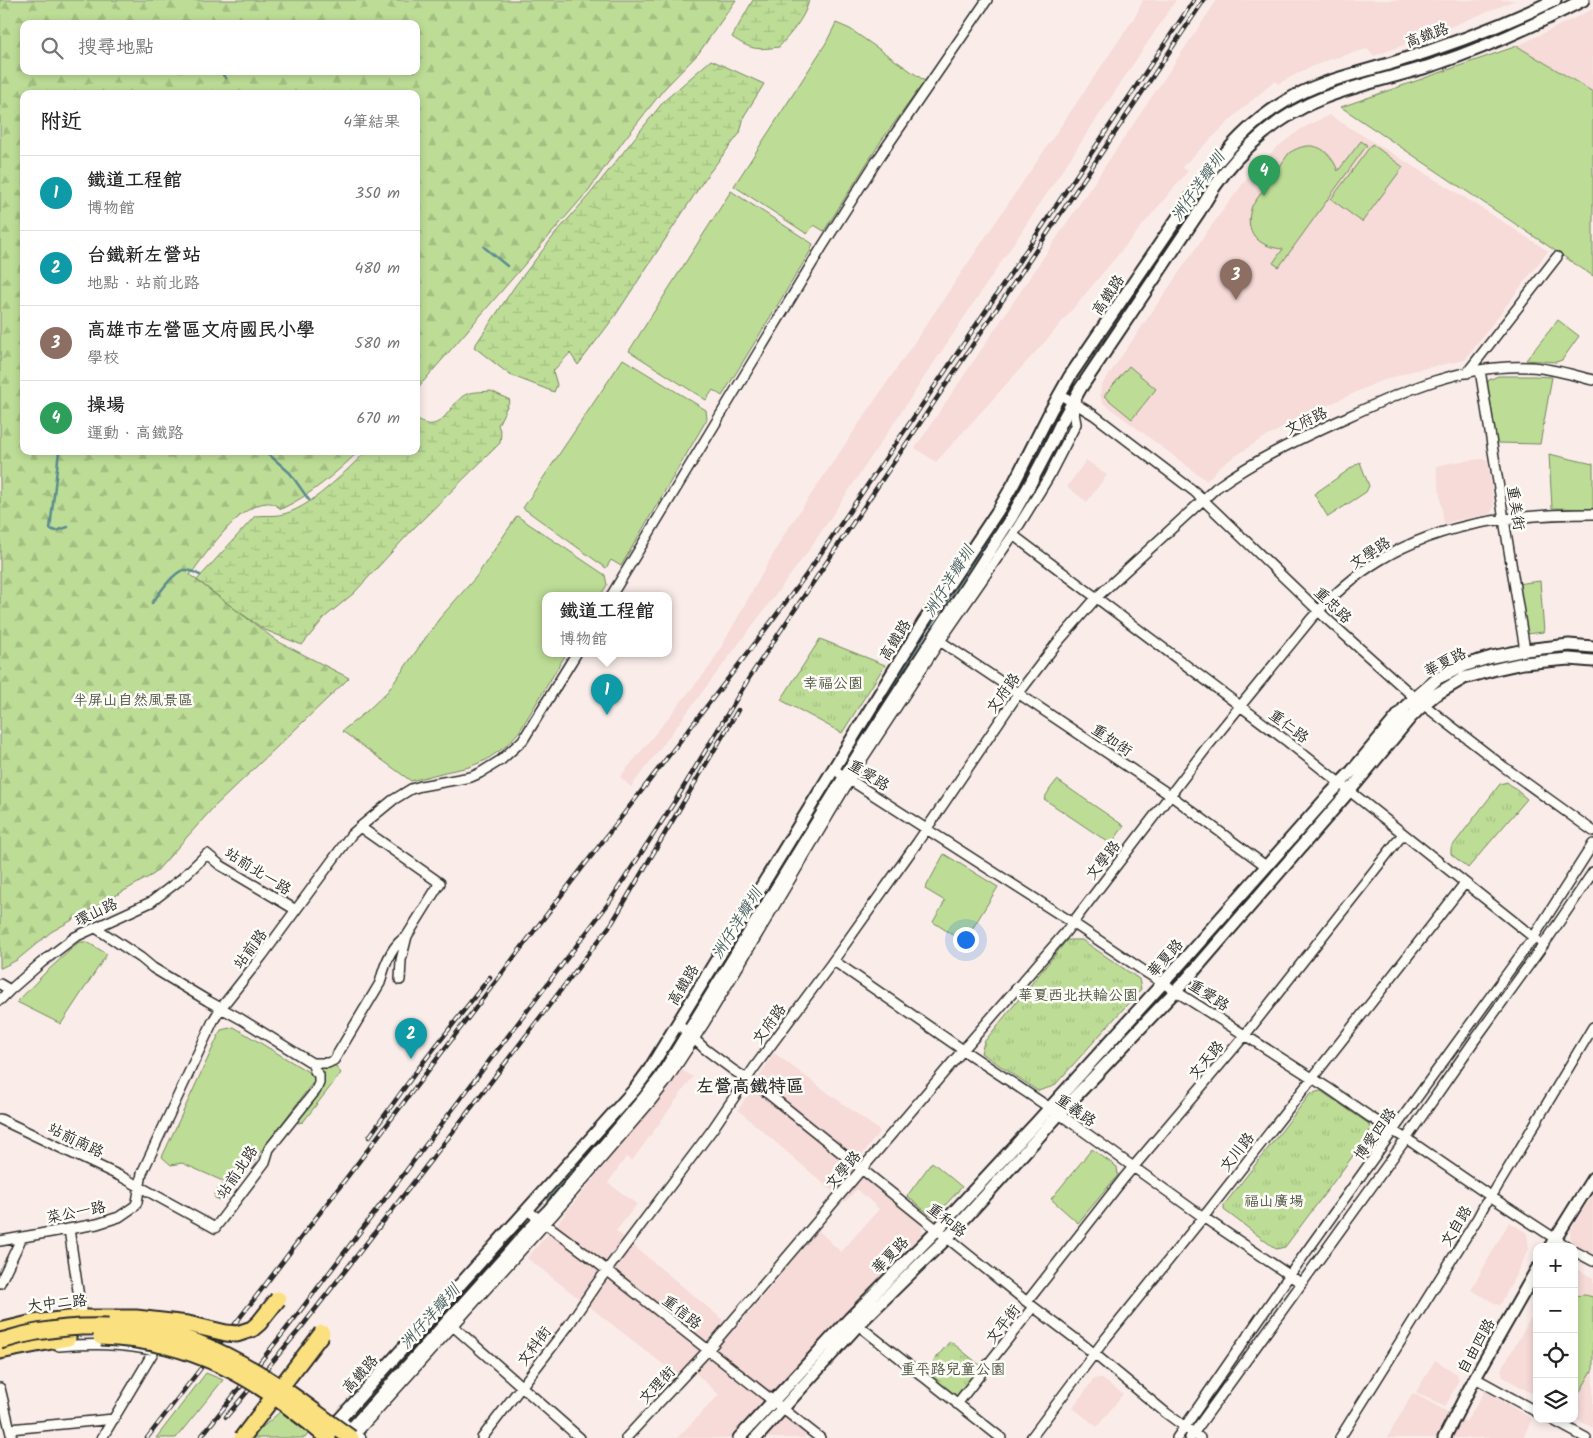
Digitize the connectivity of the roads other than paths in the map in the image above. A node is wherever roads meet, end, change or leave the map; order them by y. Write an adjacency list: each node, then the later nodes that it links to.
1 (987, 0): 16 (street)
2 (1555, 0): 4 (street, 高鐵路)
3 (1583, 0): 5 (street, 高鐵路)
4 (1523, 15): 5 (street); 10 (street, 高鐵路)
5 (1529, 28): 11 (street, 高鐵路)
6 (1557, 257): 8 (street)
7 (1480, 370): 8 (street, 文府路); 9 (street, 文府路); 14 (street, 重美街)
8 (1467, 373): 12 (street, 文府路)
9 (1593, 380)
10 (1059, 394): 11 (street, 重忠路); 27 (street, 高鐵路)
11 (1072, 402): 12 (street, 重忠路); 15 (street, 高鐵路); 28 (street, 高鐵路)
12 (1204, 500): 17 (street, 文府路); 18 (street, 重忠路)
13 (1593, 514): 14 (street, 文學路)
14 (1504, 518): 18 (street, 文學路); 21 (street, 重美街)
15 (1013, 534): 17 (street, 重仁路); 19 (street, 高鐵路)
16 (613, 592)
17 (1096, 598): 24 (street, 文府路); 26 (street, 重仁路)
18 (1319, 611): 25 (street, 重忠路); 26 (street, 文學路)
19 (940, 641): 24 (street, 重如街); 28 (street, 高鐵路)
20 (1593, 647): 21 (street, 華夏路)
21 (1525, 650): 25 (street, 華夏路)
22 (574, 657): 31 (street, 站前路)
23 (1593, 661): 25 (street, 華夏路)
24 (1018, 694): 30 (street, 重如街); 32 (street, 文府路)
25 (1419, 701): 29 (street, 華夏路); 33 (street, 重忠路)
26 (1240, 706): 29 (street, 重仁路); 30 (street, 文學路)
27 (833, 769): 28 (street, 重愛路); 54 (street, 高鐵路)
28 (848, 778): 32 (street, 重愛路); 57 (street, 高鐵路)
29 (1345, 787): 34 (street, 重仁路); 37 (street, 華夏路); 51 (street, 華夏路)
30 (1170, 795): 37 (street, 重如街); 41 (street, 文學路)
31 (360, 827): 40 (street, 站前路); 43 (street)
32 (926, 829): 41 (street, 重愛路); 46 (street, 文府路)
33 (1593, 831)
34 (1404, 834): 39 (street, 重仁路); 56 (street, 文天路)
35 (1593, 844): 44 (street, 博愛四路)
36 (207, 854): 40 (street, 站前北一路); 42 (street, 環山路)
37 (1266, 866): 48 (street, 華夏路)
38 (1593, 872): 45 (street, 博愛四路)
39 (1464, 883): 44 (street, 重仁路); 61 (street, 文川路)
40 (296, 910): 53 (street, 站前路)
41 (1073, 923): 48 (street, 重愛路); 58 (street, 文學路)
42 (96, 928): 50 (street, 環山路); 53 (street)
43 (407, 936): 47 (street); 59 (street)
44 (1533, 938): 45 (street, 重仁路); 64 (street, 博愛四路)
45 (1544, 946): 65 (street, 博愛四路)
46 (834, 961): 58 (street, 重義路); 60 (street, 文府路)
47 (400, 980)
48 (1163, 982): 51 (street, 重愛路); 62 (street, 華夏路)
49 (0, 984): 50 (street)
50 (10, 990): 52 (street, 環山路)
51 (1176, 991): 56 (street, 重愛路); 62 (street, 華夏路)
52 (0, 1000)
53 (221, 1008): 59 (street); 69 (street, 站前路)
54 (678, 1024): 57 (street, 重和路); 71 (street, 高鐵路)
55 (1593, 1027): 70 (street, 文自路)
56 (1245, 1035): 61 (street, 重愛路); 66 (street, 文天路)
57 (691, 1036): 60 (street, 重和路); 73 (street, 高鐵路)
58 (963, 1050): 62 (street, 重義路); 67 (street, 文學路)
59 (312, 1063): 69 (street, 站前北路)
60 (746, 1078): 67 (street, 重和路); 82 (street, 文府路)
61 (1312, 1078): 64 (street, 重愛路); 72 (street, 文川路)
62 (1055, 1111): 66 (street, 重義路); 75 (street, 華夏路); 77 (street, 華夏路)
63 (0, 1119): 69 (street, 站前南路)
64 (1393, 1131): 65 (street, 重愛路); 83 (street, 博愛四路)
65 (1406, 1139): 70 (street, 重愛路); 86 (street, 博愛四路)
66 (1134, 1167): 72 (street, 重義路); 88 (street, 文天路)
67 (861, 1170): 75 (street, 重和路); 99 (street, 文學路)
68 (1593, 1178): 79 (street)
69 (140, 1188): 74 (street, 菜公一路)
70 (1491, 1197): 79 (street, 重愛路); 131 (street, 文自路)
71 (527, 1210): 73 (street, 重信路); 111 (street, 高鐵路)
72 (1203, 1217): 83 (street, 重義路); 101 (street, 文川路)
73 (542, 1222): 82 (street, 重信路); 93 (street, 高鐵路); 115 (street, 高鐵路)
74 (70, 1229): 76 (street, 菜公一路); 89 (street)
75 (937, 1230): 77 (street, 重和路); 107 (street, 華夏路)
76 (22, 1237): 78 (street, 菜公一路); 85 (street)
77 (947, 1238): 88 (street, 重和路); 94 (street, 華夏路)
78 (0, 1241)
79 (1552, 1243)
80 (1578, 1253): 81 (street)
81 (1593, 1261)
82 (607, 1270): 99 (street, 重信路); 104 (street, 文科街)
83 (1289, 1276): 86 (street, 重義路); 113 (street, 博愛四路)
84 (1533, 1276): 103 (street, 自由四路)
85 (0, 1283)
86 (1302, 1283): 116 (street, 博愛四路)
87 (278, 1299): 90 (highway, bridge)
88 (1030, 1305): 101 (street, 重和路); 106 (street, 文平街)
89 (81, 1311): 91 (street, 大中二路); 92 (street, 大中二路)
90 (116, 1318): 95 (highway); 115 (highway, bridge)
91 (177, 1319)
92 (0, 1326)
93 (453, 1326): 104 (street); 115 (street, 高鐵路)
94 (858, 1326): 106 (street); 107 (street, 華夏路)
95 (0, 1331)
96 (68, 1338): 98 (highway); 100 (highway); 109 (highway, bridge)
97 (0, 1341): 115 (highway, bridge)
98 (0, 1345)
99 (708, 1350): 107 (street, 重信路); 124 (street, 文理街)
100 (0, 1352)
101 (1094, 1353): 113 (street, 重和路); 129 (street, 文川路)
102 (0, 1358): 110 (street)
103 (1475, 1378): 108 (street); 132 (street, 自由四路)
104 (521, 1386): 122 (street, 文科街); 123 (street)
105 (0, 1388): 114 (street)
106 (957, 1404): 128 (street)
107 (778, 1405): 125 (street, 華夏路); 126 (street, 華夏路); 127 (street, 重信路)
108 (1533, 1410)
109 (297, 1413): 115 (highway, bridge); 121 (highway, bridge)
110 (114, 1419): 114 (street); 117 (street)
111 (340, 1420): 115 (street); 120 (street, 高鐵路)
112 (1558, 1423): 133 (street)
113 (1184, 1427): 116 (street, 重和路); 130 (street, 博愛四路)
114 (11, 1434)
115 (351, 1436)
116 (1194, 1436)
117 (102, 1438)
118 (242, 1438): 119 (highway, bridge)
119 (253, 1438)
120 (323, 1438)
121 (328, 1438)
122 (482, 1438)
123 (580, 1438)
124 (626, 1438)
125 (739, 1438)
126 (756, 1438)
127 (820, 1438)
128 (1001, 1438)
129 (1031, 1438)
130 (1177, 1438)
131 (1340, 1438)
132 (1444, 1438)
133 (1586, 1438)

